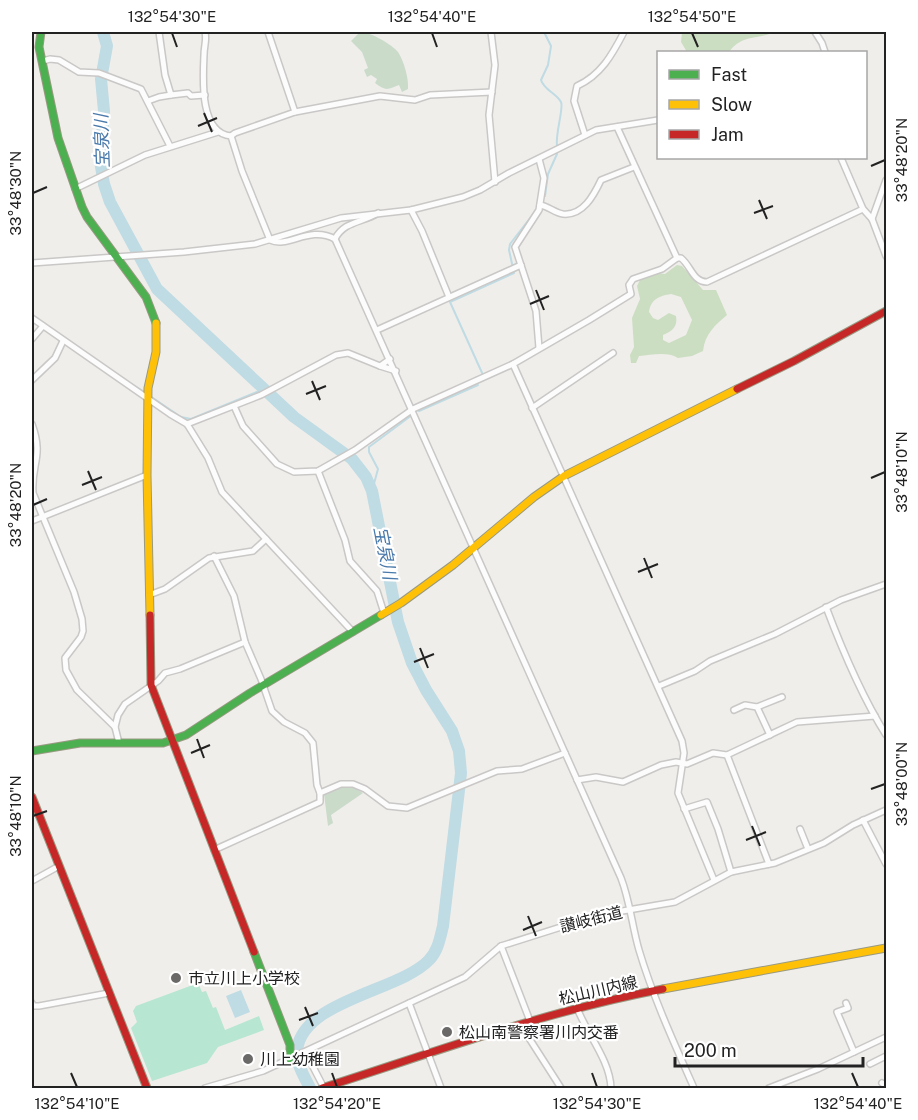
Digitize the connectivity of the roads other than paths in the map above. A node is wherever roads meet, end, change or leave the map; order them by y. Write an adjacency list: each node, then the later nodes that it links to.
1 (41, 32): 9 (street)
2 (159, 32): 11 (street)
3 (205, 32): 12 (street)
4 (268, 32): 14 (street)
5 (491, 32): 10 (street)
6 (624, 32): 18 (street)
7 (815, 32): 8 (street)
8 (825, 51)
9 (43, 61): 13 (street); 26 (street)
10 (492, 92): 14 (street); 25 (street)
11 (171, 95): 12 (street); 13 (street)
12 (205, 95): 17 (street)
13 (148, 101): 20 (street)
14 (295, 112): 19 (street)
15 (657, 120): 16 (street)
16 (616, 127): 18 (street); 23 (street)
17 (218, 132): 19 (street); 20 (street)
18 (585, 135): 21 (street)
19 (231, 136): 33 (street)
20 (170, 146): 26 (street)
21 (539, 159): 25 (street); 27 (street)
22 (841, 159): 28 (street)
23 (634, 167): 27 (street); 37 (street)
24 (886, 180): 31 (street)
25 (495, 182): 29 (street)
26 (75, 189): 35 (street)
27 (540, 205): 39 (street)
28 (864, 209): 31 (street); 37 (street)
29 (411, 210): 30 (street); 40 (street)
30 (379, 213): 32 (street); 33 (street)
31 (872, 219): 34 (street)
32 (335, 239): 33 (street); 44 (street)
33 (270, 240): 35 (street)
34 (884, 244): 36 (street)
35 (117, 256): 38 (street); 54 (street)
36 (886, 256)
37 (677, 258): 47 (street)
38 (32, 263)
39 (520, 265): 40 (street); 47 (street)
40 (449, 297): 44 (street)
41 (886, 311): 62 (street)
42 (32, 318): 43 (street)
43 (43, 326): 45 (street); 46 (street)
44 (377, 330): 49 (street)
45 (32, 339)
46 (63, 341): 53 (street); 54 (street)
47 (539, 348): 50 (street)
48 (613, 352): 56 (street)
49 (390, 359): 51 (street); 52 (street)
50 (513, 364): 56 (street); 57 (street)
51 (380, 366): 52 (street); 55 (street)
52 (396, 371): 57 (street)
53 (32, 380)
54 (148, 398): 59 (street); 61 (street)
55 (234, 406): 59 (street); 60 (street)
56 (532, 408): 62 (street)
57 (413, 409): 60 (street); 66 (street)
58 (32, 424): 63 (street)
59 (188, 424): 65 (street)
60 (318, 471): 71 (street)
61 (147, 475): 63 (street); 69 (street)
62 (564, 476): 66 (street); 76 (street)
63 (43, 516): 64 (street); 81 (street)
64 (32, 521)
65 (266, 539): 67 (street); 72 (street)
66 (474, 548): 71 (street); 87 (street)
67 (214, 556): 69 (street); 73 (street)
68 (886, 584): 70 (street)
69 (149, 595): 74 (street)
70 (825, 607): 76 (street); 80 (street)
71 (386, 612): 72 (street)
72 (353, 632): 75 (street)
73 (245, 642): 74 (street); 75 (street)
74 (151, 685): 81 (street); 84 (street)
75 (263, 685): 84 (street); 91 (street)
76 (659, 686): 89 (street)
77 (782, 697): 78 (street)
78 (757, 707): 79 (street); 82 (street)
79 (734, 710)
80 (875, 716): 82 (street); 83 (street)
81 (115, 727): 85 (street)
82 (770, 735): 88 (street)
83 (886, 735)
84 (171, 741): 85 (street); 98 (street)
85 (119, 743): 86 (street)
86 (32, 751)
87 (565, 753): 90 (street); 91 (street)
88 (727, 755): 89 (street); 99 (street)
89 (682, 763): 90 (street); 93 (street)
90 (577, 780): 105 (street)
91 (320, 793): 98 (street)
92 (32, 797): 101 (street)
93 (684, 809): 102 (street); 103 (street)
94 (886, 810): 95 (street, 讃岐街道)
95 (863, 820): 97 (street, 讃岐街道); 100 (street)
96 (800, 829): 97 (street)
97 (808, 849): 99 (street, 讃岐街道)
98 (214, 850): 121 (street)
99 (769, 864): 102 (street, 讃岐街道)
100 (886, 864)
101 (59, 866): 104 (street); 109 (street)
102 (730, 872): 103 (street, 讃岐街道)
103 (714, 880): 105 (street, 讃岐街道)
104 (32, 881)
105 (630, 910): 106 (street, 讃岐街道); 108 (street)
106 (501, 946): 111 (street, 讃岐街道); 114 (street)
107 (886, 948): 108 (street, 松山川内線)
108 (654, 991): 113 (street, 松山川内線); 129 (street)
109 (109, 993): 110 (street); 124 (street)
110 (32, 1003)
111 (409, 1003): 117 (street, 讃岐街道); 119 (street)
112 (846, 1003): 118 (street)
113 (577, 1008): 114 (street, 松山川内線); 128 (street)
114 (530, 1021): 115 (street, 松山川内線)
115 (520, 1024): 119 (street, 松山川内線); 127 (street)
116 (886, 1038): 118 (street)
117 (307, 1052): 121 (street, 讃岐街道); 123 (street)
118 (854, 1052): 130 (street)
119 (428, 1054): 123 (street, 松山川内線); 126 (street)
120 (886, 1056): 122 (street)
121 (291, 1059): 125 (street, 讃岐街道)
122 (870, 1064)
123 (323, 1088)
124 (147, 1089)
125 (205, 1089)
126 (441, 1089)
127 (561, 1089)
128 (611, 1089)
129 (694, 1089)
130 (769, 1089)

